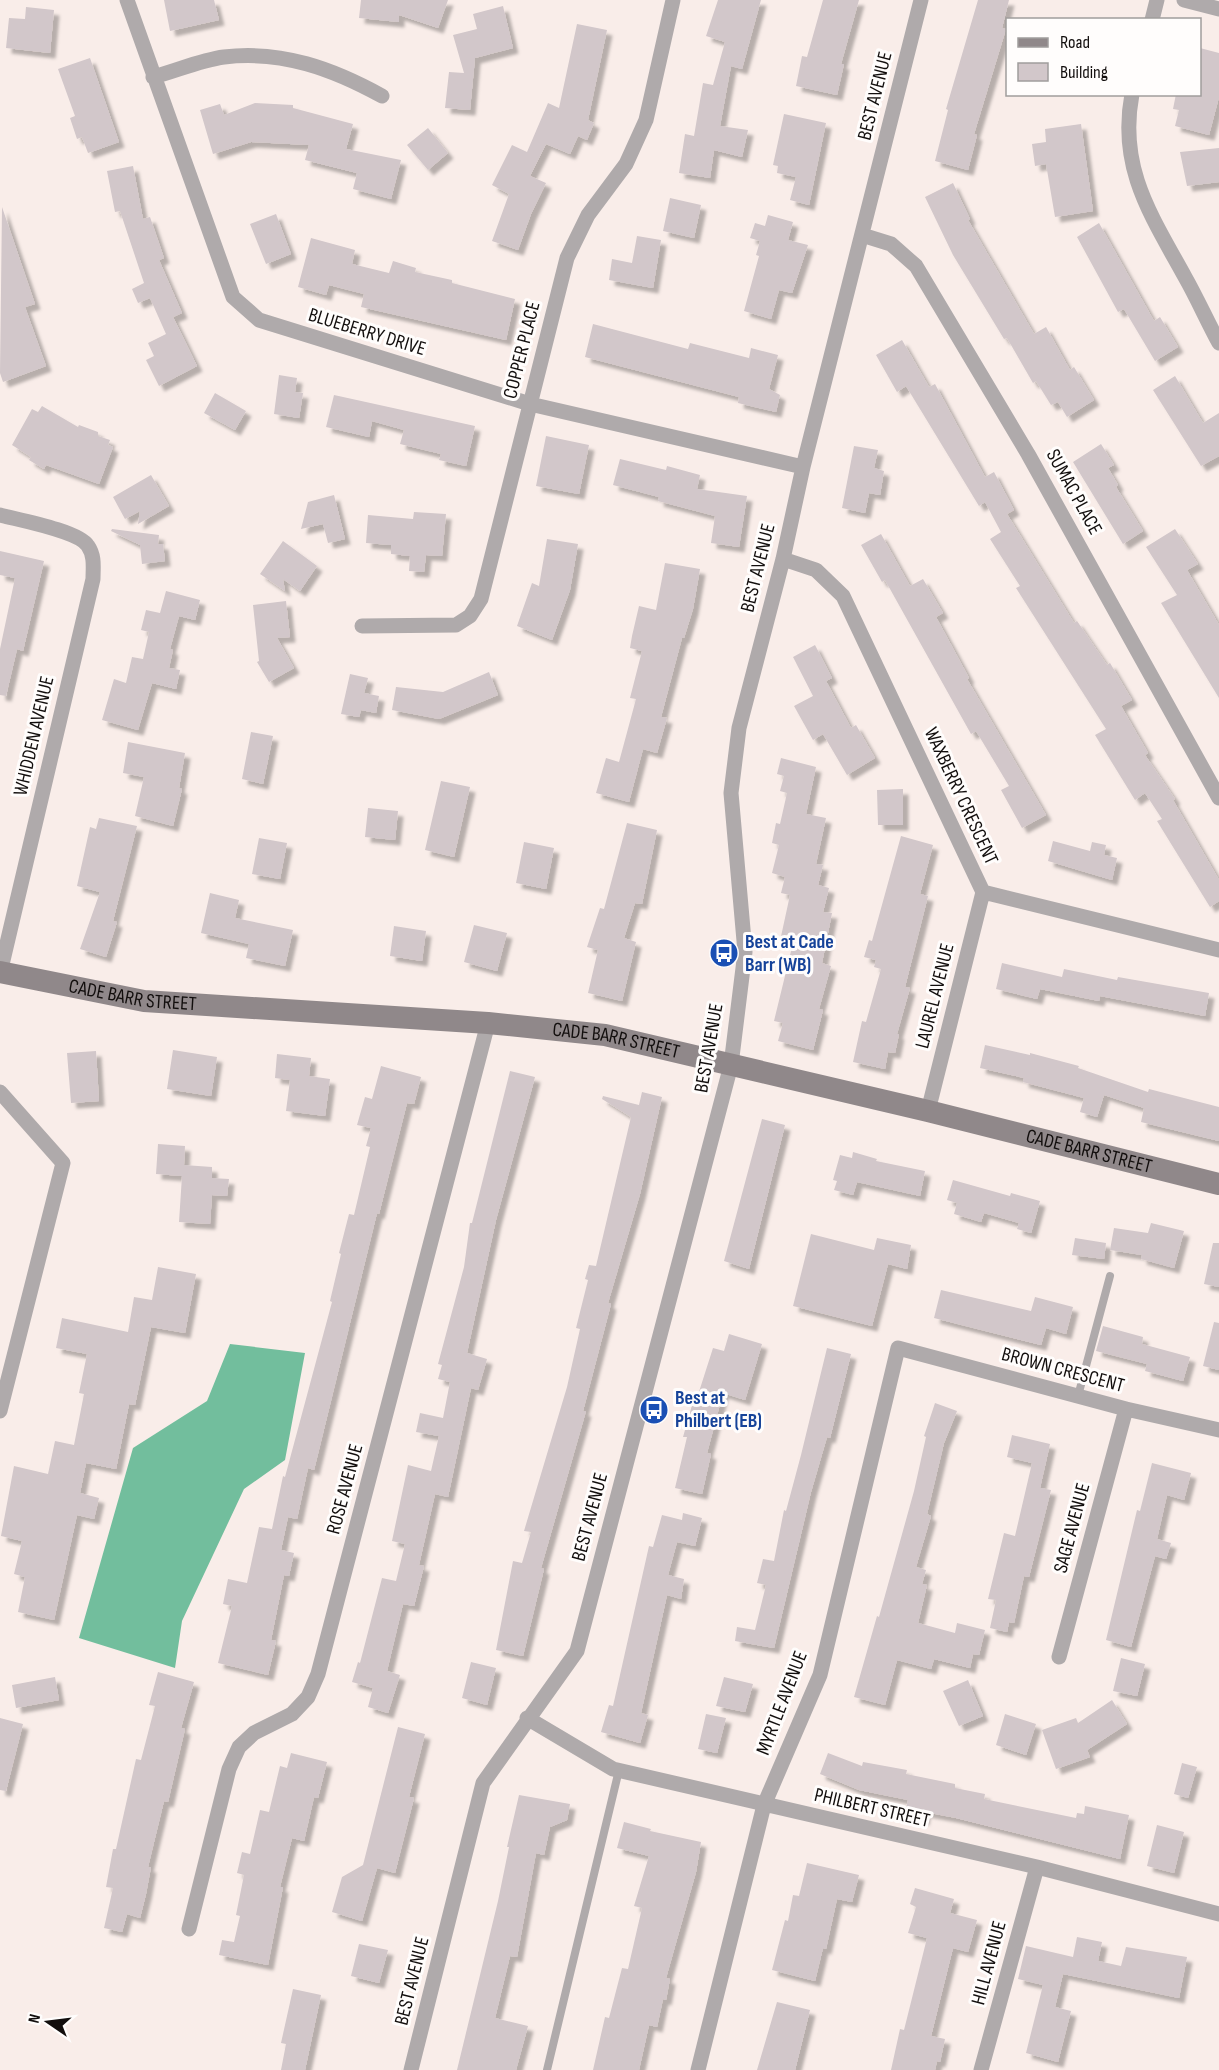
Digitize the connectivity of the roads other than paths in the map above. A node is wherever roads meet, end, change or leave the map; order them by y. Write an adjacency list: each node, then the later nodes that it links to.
1 (127, 0): 8 (street, BLUEBERRY DRIVE)
2 (673, 0): 13 (street, COPPER PLACE)
3 (921, 0): 11 (street, BEST AVENUE)
4 (1157, 0): 7 (street)
5 (1184, 0): 6 (street)
6 (1219, 9)
7 (1152, 18)
8 (153, 77): 9 (street); 13 (street, BLUEBERRY DRIVE)
9 (382, 96)
10 (1132, 96): 12 (street)
11 (862, 235): 14 (street, BEST AVENUE); 18 (street, SUMAC PLACE)
12 (1216, 333)
13 (530, 404): 14 (street, BLUEBERRY DRIVE); 17 (street, COPPER PLACE)
14 (803, 467): 16 (street, BEST AVENUE)
15 (0, 515): 21 (street, WHIDDEN AVENUE)
16 (783, 559): 19 (street, WAXBERRY CRESCENT); 23 (street, BEST AVENUE)
17 (362, 626)
18 (1219, 798)
19 (983, 892): 20 (street, WAXBERRY CRESCENT); 25 (street, LAUREL AVENUE)
20 (1219, 950)
21 (0, 972): 22 (street, CADE BARR STREET)
22 (488, 1023): 23 (street, CADE BARR STREET); 39 (street, ROSE AVENUE)
23 (731, 1065): 25 (street, CADE BARR STREET); 34 (street, BEST AVENUE)
24 (0, 1092): 31 (street)
25 (928, 1111): 26 (street, CADE BARR STREET)
26 (1219, 1184)
27 (1110, 1276): 29 (lane)
28 (898, 1348): 29 (street, BROWN CRESCENT); 36 (street, MYRTLE AVENUE)
29 (1078, 1396): 30 (street, BROWN CRESCENT)
30 (1126, 1409): 32 (street, BROWN CRESCENT); 33 (street, SAGE AVENUE)
31 (0, 1411)
32 (1219, 1430)
33 (1059, 1657)
34 (527, 1718): 35 (street, PHILBERT STREET); 40 (street, BEST AVENUE)
35 (619, 1770): 36 (street, PHILBERT STREET); 41 (lane)
36 (764, 1805): 37 (street, PHILBERT STREET); 42 (street, MYRTLE AVENUE)
37 (1037, 1868): 38 (street, PHILBERT STREET); 43 (street, HILL AVENUE)
38 (1219, 1914)
39 (189, 1929)
40 (411, 2070)
41 (547, 2070)
42 (698, 2070)
43 (981, 2070)

